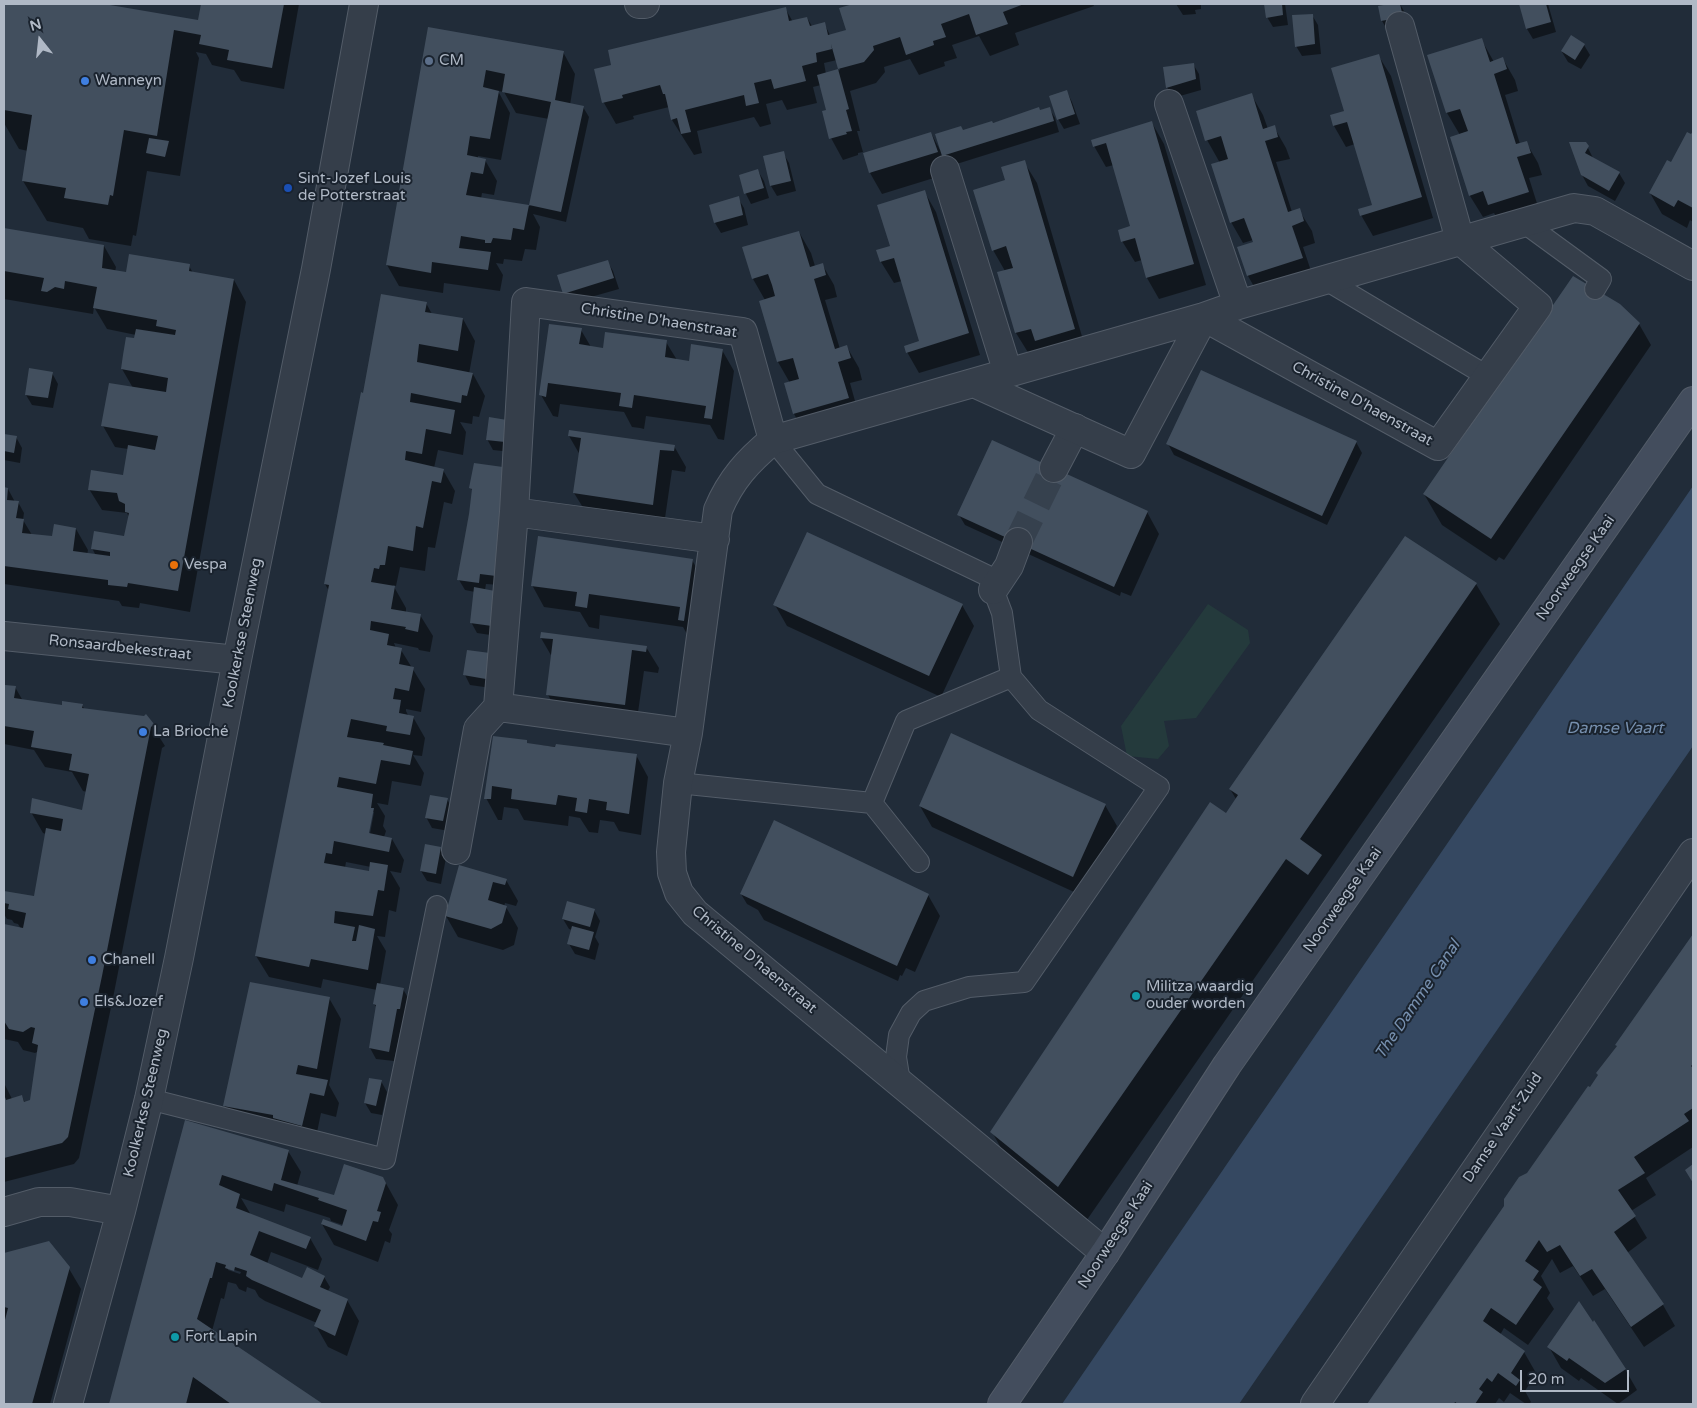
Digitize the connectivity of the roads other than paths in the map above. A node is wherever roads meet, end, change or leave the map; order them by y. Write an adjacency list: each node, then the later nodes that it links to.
1 (364, 4): 26 (street, Koolkerkse Steenweg)
2 (639, 4): 3 (street)
3 (645, 4)
4 (1400, 26): 8 (street)
5 (1169, 104): 12 (street)
6 (945, 170): 14 (street)
7 (1523, 222): 8 (street, Christine D'haenstraat); 9 (street, Christine D'haenstraat); 11 (lane)
8 (1460, 240): 10 (street, Christine D'haenstraat); 15 (street, Christine D'haenstraat)
9 (1693, 266)
10 (1326, 280): 12 (street, Christine D'haenstraat); 15 (lane)
11 (1595, 289)
12 (1238, 306): 13 (street, Christine D'haenstraat)
13 (1204, 317): 14 (street, Christine D'haenstraat); 15 (street, Christine D'haenstraat); 18 (street)
14 (1008, 373): 16 (street, Christine D'haenstraat)
15 (1487, 376)
16 (974, 383): 18 (street); 19 (street, Christine D'haenstraat)
17 (1693, 401): 40 (main road, Noorweegse Kaai)
18 (1075, 428): 20 (street)
19 (773, 440): 21 (street, Christine D'haenstraat); 22 (street, Christine D'haenstraat); 24 (lane)
20 (1054, 468)
21 (514, 512): 22 (street); 28 (street)
22 (715, 539): 29 (street, Christine D'haenstraat)
23 (1018, 542): 24 (street)
24 (993, 590): 27 (lane)
25 (4, 636): 26 (street, Ronsaardbekestraat)
26 (237, 660): 37 (street, Koolkerkse Steenweg)
27 (1011, 676): 31 (lane); 36 (lane)
28 (498, 707): 29 (street); 32 (street)
29 (688, 733): 30 (street, Christine D'haenstraat)
30 (678, 783): 31 (lane); 36 (street, Christine D'haenstraat)
31 (872, 803): 34 (lane)
32 (456, 850)
33 (1693, 853): 43 (street, Damse Vaart-Zuid)
34 (919, 862)
35 (437, 906): 37 (lane)
36 (900, 1082): 40 (street, Christine D'haenstraat)
37 (149, 1099): 38 (street, Koolkerkse Steenweg)
38 (121, 1211): 39 (street); 41 (street, Koolkerkse Steenweg)
39 (4, 1212)
40 (1105, 1253): 42 (main road, Noorweegse Kaai)
41 (68, 1404)
42 (1002, 1404)
43 (1315, 1404)

